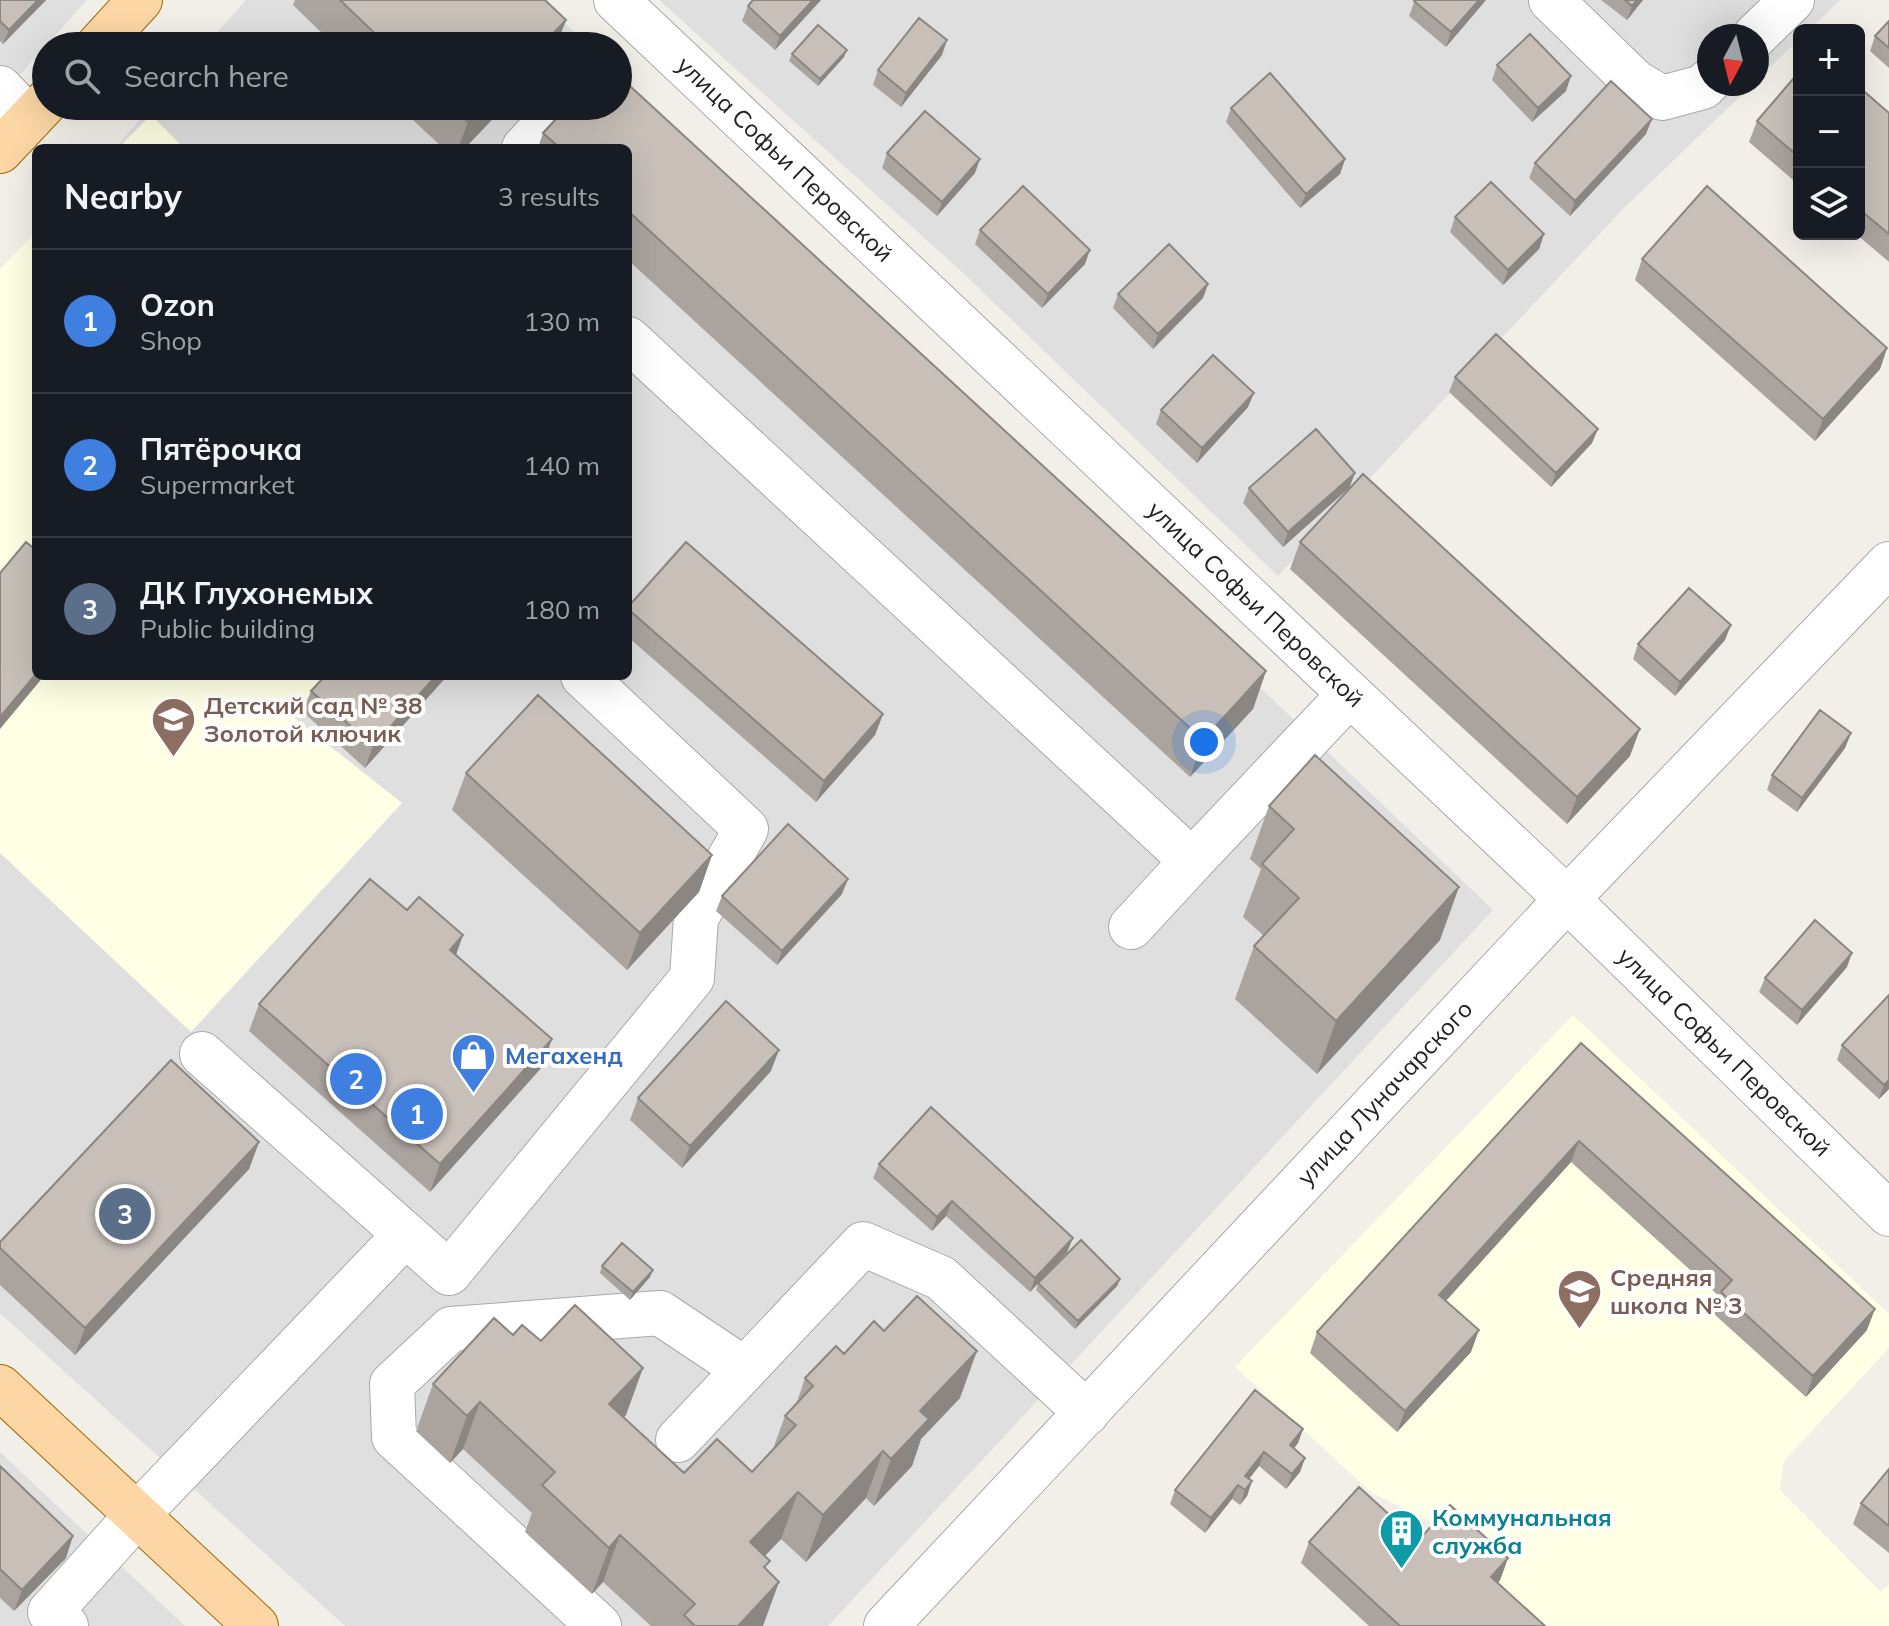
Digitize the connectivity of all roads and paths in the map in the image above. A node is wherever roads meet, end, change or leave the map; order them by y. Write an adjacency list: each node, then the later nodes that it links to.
1 (140, 0): 6 (main road)
2 (1551, 0): 8 (street)
3 (1792, 0): 5 (street)
4 (625, 23): 17 (street, улица Софьи Перовской)
5 (1767, 24)
6 (111, 32)
7 (0, 88): 9 (street)
8 (1697, 89)
9 (32, 107)
10 (32, 116): 13 (main road)
11 (550, 120): 12 (street)
12 (528, 144)
13 (0, 151)
14 (632, 343): 18 (street)
15 (1889, 564): 19 (street, улица Луначарского)
16 (587, 680): 23 (street)
17 (1350, 694): 18 (street); 19 (street, улица Софьи Перовской)
18 (1192, 861): 20 (street)
19 (1567, 899): 22 (street, улица Софьи Перовской); 26 (street, улица Луначарского)
20 (1131, 927)
21 (202, 1054): 23 (street)
22 (1889, 1214)
23 (404, 1236): 28 (street)
24 (744, 1369): 26 (street); 27 (street); 31 (street)
25 (0, 1387): 28 (main road)
26 (1087, 1413): 32 (street, улица Луначарского)
27 (678, 1440)
28 (137, 1515): 29 (street); 30 (main road)
29 (51, 1621)
30 (256, 1626)
31 (599, 1626)
32 (886, 1626)

